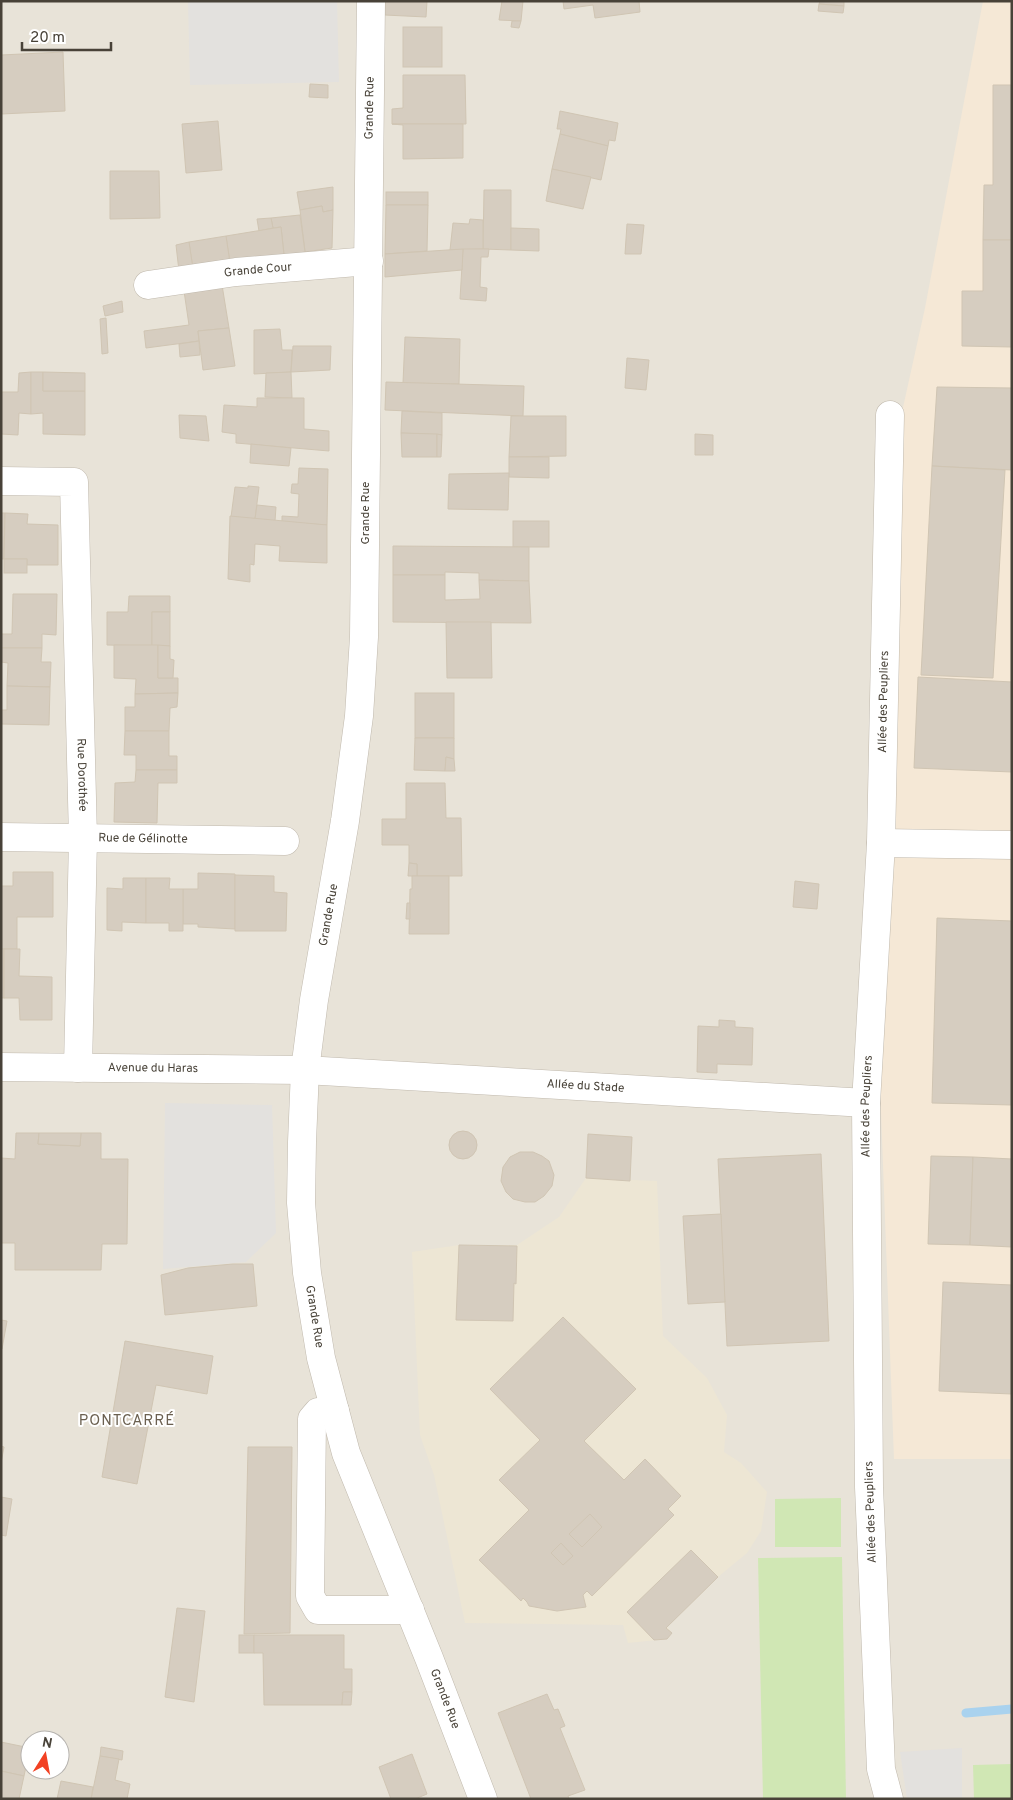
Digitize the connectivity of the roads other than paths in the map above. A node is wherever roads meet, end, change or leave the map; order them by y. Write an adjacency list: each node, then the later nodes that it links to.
1 (371, 1): 2 (street, Grande Rue)
2 (369, 261): 3 (street, Grande Cour); 13 (street, Grande Rue)
3 (148, 285)
4 (890, 415): 9 (street, Allée des Peupliers)
5 (1, 481): 7 (street, Rue Dorothée)
6 (1, 837): 7 (street, Rue de Gélinotte)
7 (83, 838): 8 (street, Rue de Gélinotte); 12 (street, Rue Dorothée)
8 (285, 841)
9 (881, 842): 10 (street); 14 (street, Allée des Peupliers)
10 (1012, 845)
11 (1, 1067): 12 (street, Avenue du Haras)
12 (78, 1068): 13 (street, Avenue du Haras)
13 (305, 1070): 14 (street, Allée du Stade); 15 (street, Grande Rue)
14 (866, 1103): 18 (street, Allée des Peupliers)
15 (335, 1411): 16 (street, Grande Rue); 16 (street)
16 (410, 1610): 17 (street, Grande Rue)
17 (483, 1799)
18 (889, 1799)

